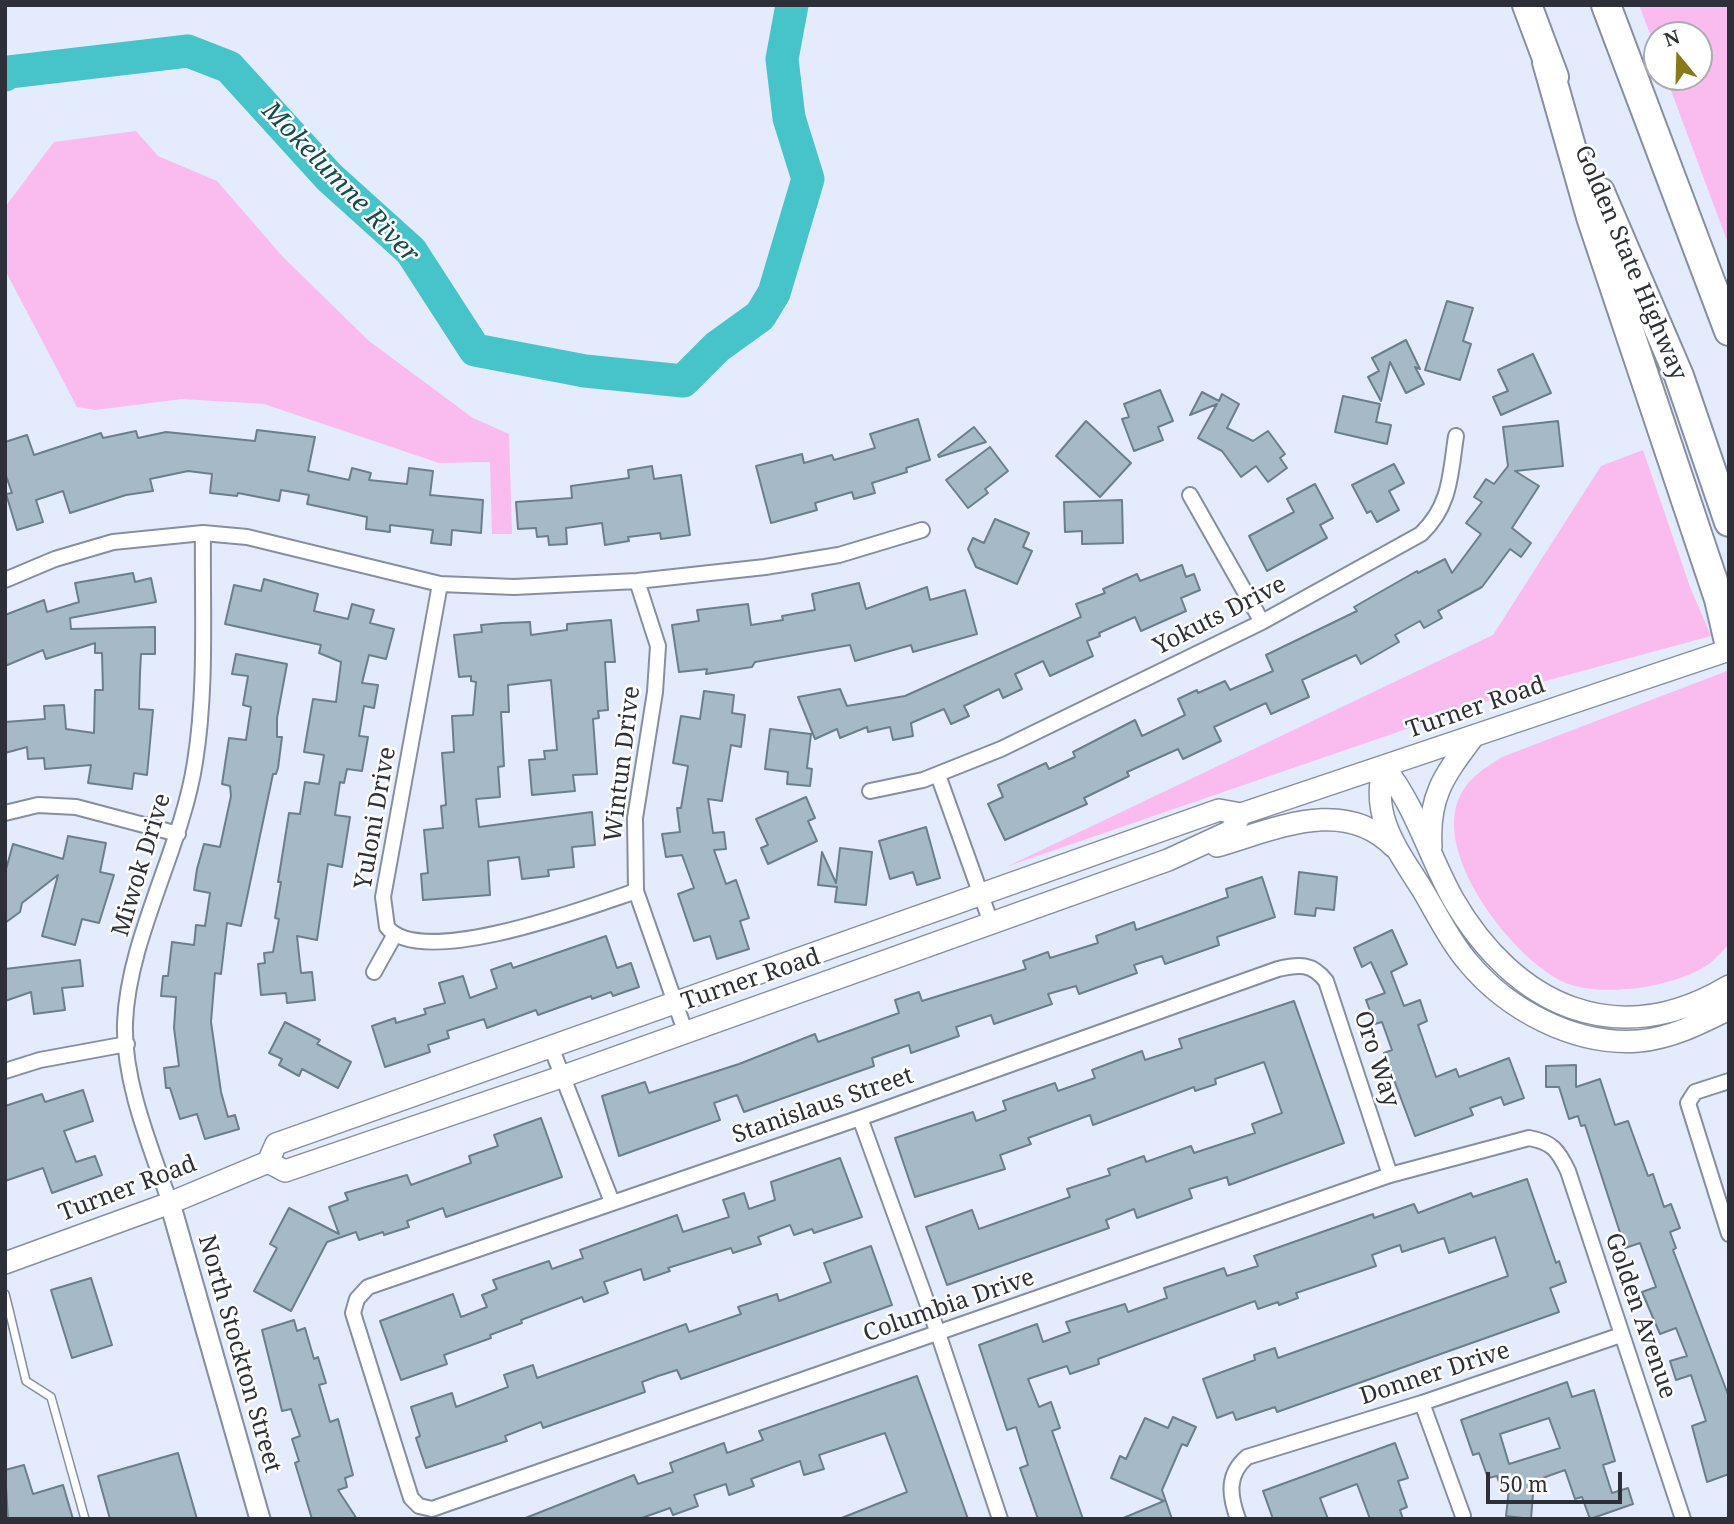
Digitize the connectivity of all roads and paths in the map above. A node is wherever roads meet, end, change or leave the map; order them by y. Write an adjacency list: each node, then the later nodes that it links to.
1 (1527, 5): 3 (highway, Golden State Highway)
2 (1606, 5): 4 (highway)
3 (1548, 62): 7 (highway, Golden State Highway); 14 (highway)
4 (1729, 331)
5 (1456, 436): 13 (street, Yokuts Drive)
6 (1190, 495): 13 (street)
7 (1729, 522)
8 (922, 530): 11 (street)
9 (203, 533): 10 (street); 12 (street); 22 (street, Miwok Drive)
10 (5, 580)
11 (637, 581): 12 (street); 26 (street, Wintun Drive)
12 (440, 584): 29 (street, Yuloni Drive)
13 (1262, 622): 18 (street, Yokuts Drive)
14 (1729, 642)
15 (1729, 650): 16 (main road, Turner Road)
16 (1473, 737): 17 (main road, Turner Road); 24 (main road)
17 (1384, 767): 21 (main road, Turner Road); 23 (main road); 24 (main road)
18 (938, 775): 19 (street, Yokuts Drive); 27 (street)
19 (870, 791)
20 (5, 813): 22 (street)
21 (1241, 814): 25 (main road, Turner Road); 27 (main road, Turner Road)
22 (178, 834): 36 (street, Miwok Drive)
23 (1400, 853): 25 (main road); 34 (main road)
24 (1432, 856): 32 (main road)
25 (1168, 860): 28 (main road, Turner Road)
26 (636, 891): 29 (street); 33 (street, Wintun Drive)
27 (981, 896): 28 (street); 33 (main road, Turner Road)
28 (991, 923): 35 (main road, Turner Road)
29 (394, 936): 31 (street)
30 (1307, 966): 41 (street, Stanislaus Street); 44 (street, Oro Way)
31 (374, 972)
32 (1729, 986)
33 (675, 1003): 35 (street, Wintun Drive); 37 (main road, Turner Road)
34 (1729, 1009)
35 (685, 1031): 39 (main road, Turner Road)
36 (127, 1044): 38 (street); 46 (street, Miwok Drive)
37 (551, 1047): 39 (street); 43 (main road, Turner Road)
38 (5, 1071)
39 (561, 1076): 43 (main road, Turner Road); 45 (street)
40 (1729, 1081): 47 (street)
41 (860, 1118): 45 (street, Stanislaus Street); 52 (street)
42 (1539, 1140): 44 (street, Columbia Drive); 53 (street, Golden Avenue)
43 (268, 1162): 46 (main road, Turner Road)
44 (1390, 1175): 52 (street, Columbia Drive)
45 (611, 1202): 50 (street, Stanislaus Street)
46 (170, 1203): 48 (main road, Turner Road); 57 (street, North Stockton Street)
47 (1729, 1234)
48 (5, 1263)
49 (5, 1294): 51 (lane)
50 (357, 1299): 52 (street, Columbia Drive)
51 (7, 1311): 56 (lane)
52 (938, 1334): 58 (street)
53 (1621, 1335): 54 (street, Donner Drive); 60 (street, Golden Avenue)
54 (1422, 1403): 55 (street); 59 (street, Donner Drive)
55 (1463, 1516)
56 (85, 1519)
57 (260, 1519)
58 (1000, 1519)
59 (1238, 1519)
60 (1684, 1519)

